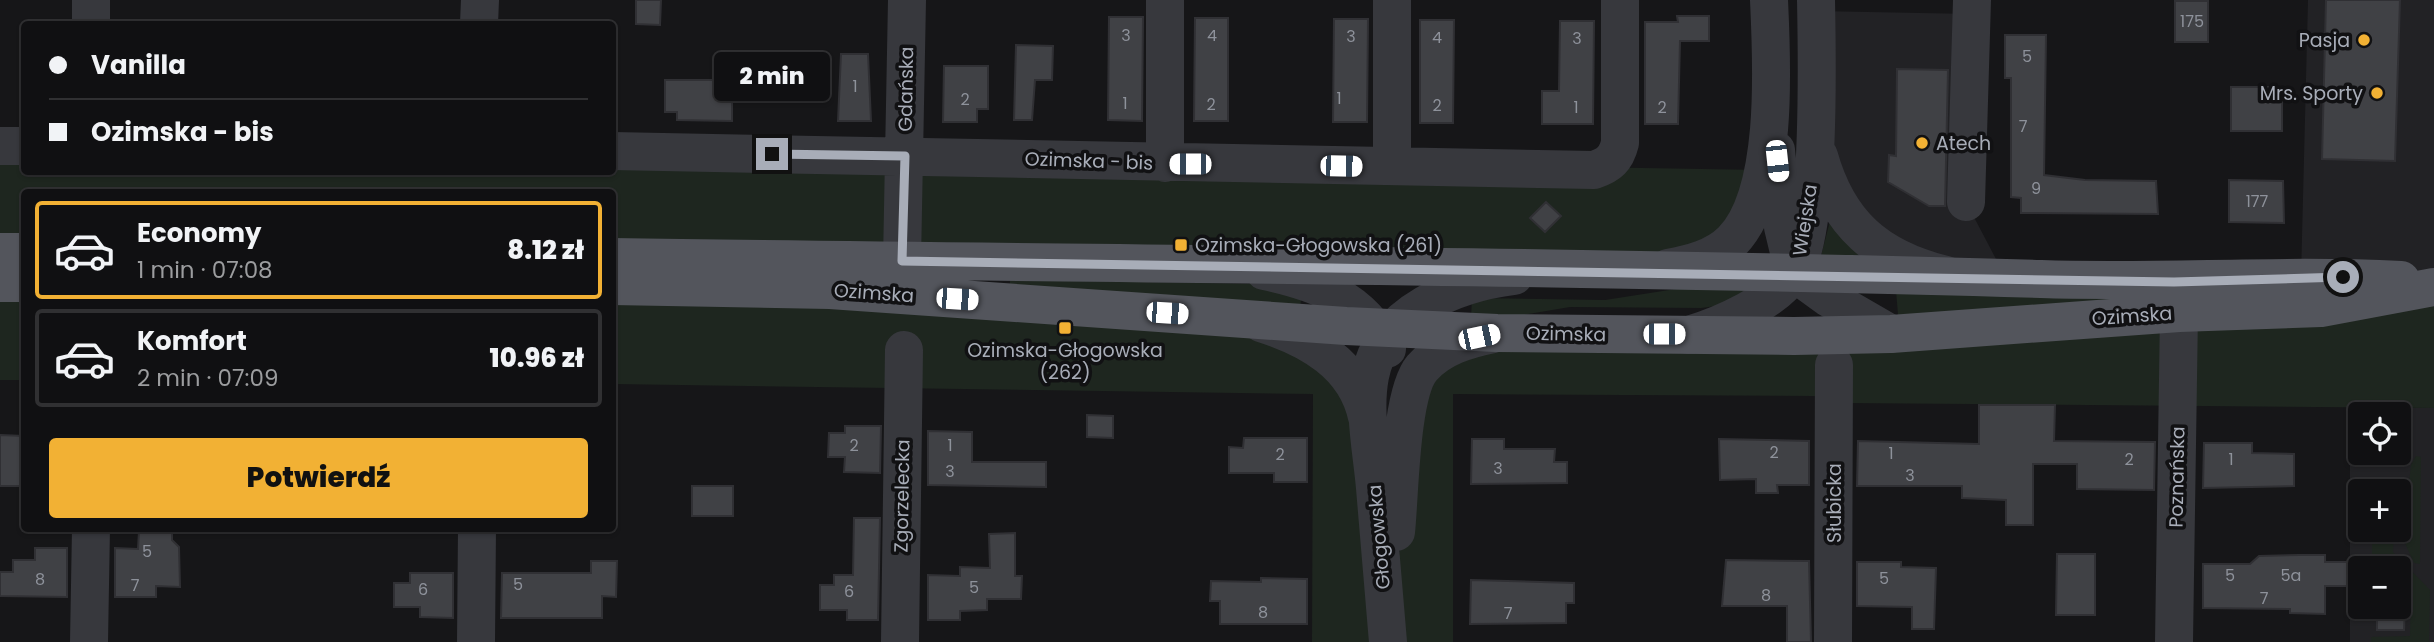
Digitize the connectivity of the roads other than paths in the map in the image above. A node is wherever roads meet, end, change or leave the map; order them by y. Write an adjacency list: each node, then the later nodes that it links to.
1 (91, 0): 10 (street)
2 (480, 0): 11 (street)
3 (907, 0): 17 (street, Gdańska)
4 (1165, 0): 18 (street)
5 (1392, 0): 19 (street)
6 (1620, 0): 19 (street, Ozimska - bis)
7 (1769, 0): 12 (street)
8 (1816, 0): 13 (street, Wiejska)
9 (1972, 0): 20 (street)
10 (91, 21)
11 (479, 21)
12 (1773, 92): 27 (street); 28 (street)
13 (1815, 142): 28 (street, Wiejska); 29 (street)
14 (0, 146): 15 (street)
15 (21, 146)
16 (616, 151): 17 (street, Ozimska - bis)
17 (905, 156): 18 (street, Ozimska - bis); 24 (street, Gdańska)
18 (1165, 163): 19 (street, Ozimska - bis)
19 (1392, 166)
20 (1966, 202)
21 (0, 252): 22 (main road)
22 (21, 252)
23 (616, 257): 24 (main road, Ozimska)
24 (902, 261): 25 (main road, Ozimska)
25 (1234, 266): 26 (main road, Ozimska); 36 (street)
26 (1589, 271): 27 (main road, Ozimska); 36 (street)
27 (1650, 271): 28 (main road, Ozimska)
28 (1794, 273): 29 (main road, Ozimska); 38 (street); 39 (street, Wiejska)
29 (1958, 278): 32 (main road, Ozimska)
30 (0, 283): 31 (main road)
31 (21, 283)
32 (2434, 285): 34 (main road, Ozimska)
33 (616, 286): 35 (main road, Ozimska)
34 (2179, 313): 38 (main road, Ozimska); 51 (street, Poznańska)
35 (1246, 318): 36 (main road, Ozimska); 42 (street, Głogowska)
36 (1385, 333): 37 (main road, Ozimska); 42 (street, Głogowska); 43 (street, Głogowska)
37 (1497, 333): 39 (main road, Ozimska); 43 (street, Głogowska)
38 (1891, 334): 39 (main road, Ozimska)
39 (1689, 335)
40 (904, 350): 48 (street, Zgorzelecka)
41 (1834, 365): 50 (street, Słubicka)
42 (1370, 432): 49 (street, Głogowska)
43 (1404, 458): 49 (street, Głogowska)
44 (91, 532): 46 (street)
45 (477, 532): 47 (street)
46 (89, 642)
47 (476, 642)
48 (900, 642)
49 (1388, 642)
50 (1833, 642)
51 (2174, 642)

